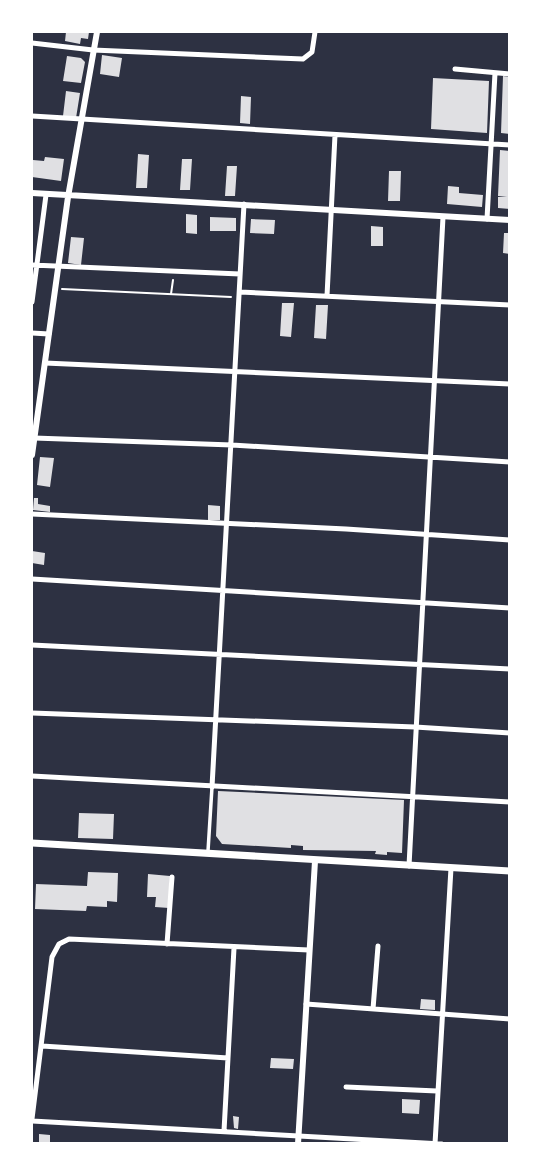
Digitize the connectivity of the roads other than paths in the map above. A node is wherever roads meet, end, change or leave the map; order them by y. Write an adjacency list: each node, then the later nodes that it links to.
1 (97, 32): 4 (street)
2 (315, 32): 4 (street)
3 (32, 43): 4 (street)
4 (93, 50): 9 (street)
5 (455, 69): 6 (street)
6 (495, 74): 7 (street); 11 (street)
7 (509, 74)
8 (32, 116): 9 (street)
9 (82, 120): 10 (street); 15 (street)
10 (335, 135): 11 (street); 17 (street)
11 (491, 145): 12 (street); 19 (street)
12 (509, 145)
13 (32, 193): 14 (street)
14 (46, 195): 15 (street); 21 (street)
15 (68, 197): 16 (street); 22 (street)
16 (244, 204): 17 (street); 23 (street)
17 (331, 211): 18 (street); 25 (street)
18 (443, 217): 19 (street); 27 (street)
19 (487, 219): 20 (street)
20 (509, 220)
21 (34, 265): 22 (street); 26 (street)
22 (58, 267): 23 (street); 30 (street)
23 (240, 274): 24 (street)
24 (239, 295): 25 (street); 32 (street)
25 (327, 296): 27 (street)
26 (32, 302)
27 (438, 302): 28 (street); 33 (street)
28 (509, 305)
29 (32, 333): 30 (street)
30 (49, 334): 31 (street)
31 (45, 363): 32 (street); 35 (street)
32 (236, 370): 33 (street); 37 (street)
33 (434, 381): 34 (street); 39 (street)
34 (509, 384)
35 (35, 400): 36 (street)
36 (34, 438): 37 (street); 38 (street)
37 (232, 445): 39 (street); 42 (street)
38 (32, 455)
39 (430, 458): 40 (street); 43 (street)
40 (509, 462)
41 (32, 514): 42 (street)
42 (227, 523): 43 (street); 46 (street)
43 (426, 534): 44 (street); 47 (street)
44 (509, 540)
45 (32, 579): 46 (street)
46 (223, 591): 47 (street); 50 (street)
47 (422, 602): 48 (street); 51 (street)
48 (509, 608)
49 (32, 645): 50 (street)
50 (220, 655): 51 (street); 54 (street)
51 (419, 665): 52 (street); 55 (street)
52 (509, 669)
53 (32, 713): 54 (street)
54 (216, 720): 55 (street); 58 (street)
55 (415, 727): 56 (street); 59 (street)
56 (509, 733)
57 (32, 776): 58 (street)
58 (212, 787): 59 (street); 62 (street)
59 (411, 797): 60 (street); 64 (street)
60 (509, 802)
61 (32, 844): 62 (main road)
62 (208, 854): 63 (main road)
63 (315, 860): 64 (main road); 71 (street)
64 (409, 866): 65 (main road)
65 (451, 869): 66 (main road); 74 (street)
66 (509, 871)
67 (172, 877): 68 (street)
68 (167, 944): 70 (street); 76 (street)
69 (378, 946): 73 (street)
70 (234, 948): 71 (street); 77 (street)
71 (309, 950): 72 (street)
72 (306, 1004): 73 (street); 82 (street)
73 (373, 1009): 74 (street)
74 (441, 1014): 75 (street); 79 (street)
75 (509, 1019)
76 (42, 1046): 77 (street); 80 (street)
77 (228, 1058): 81 (street)
78 (346, 1087): 79 (street)
79 (437, 1091): 83 (street)
80 (32, 1120): 81 (street)
81 (225, 1131): 82 (street)
82 (298, 1139): 83 (street)
83 (435, 1143): 84 (street)
84 (442, 1143)

